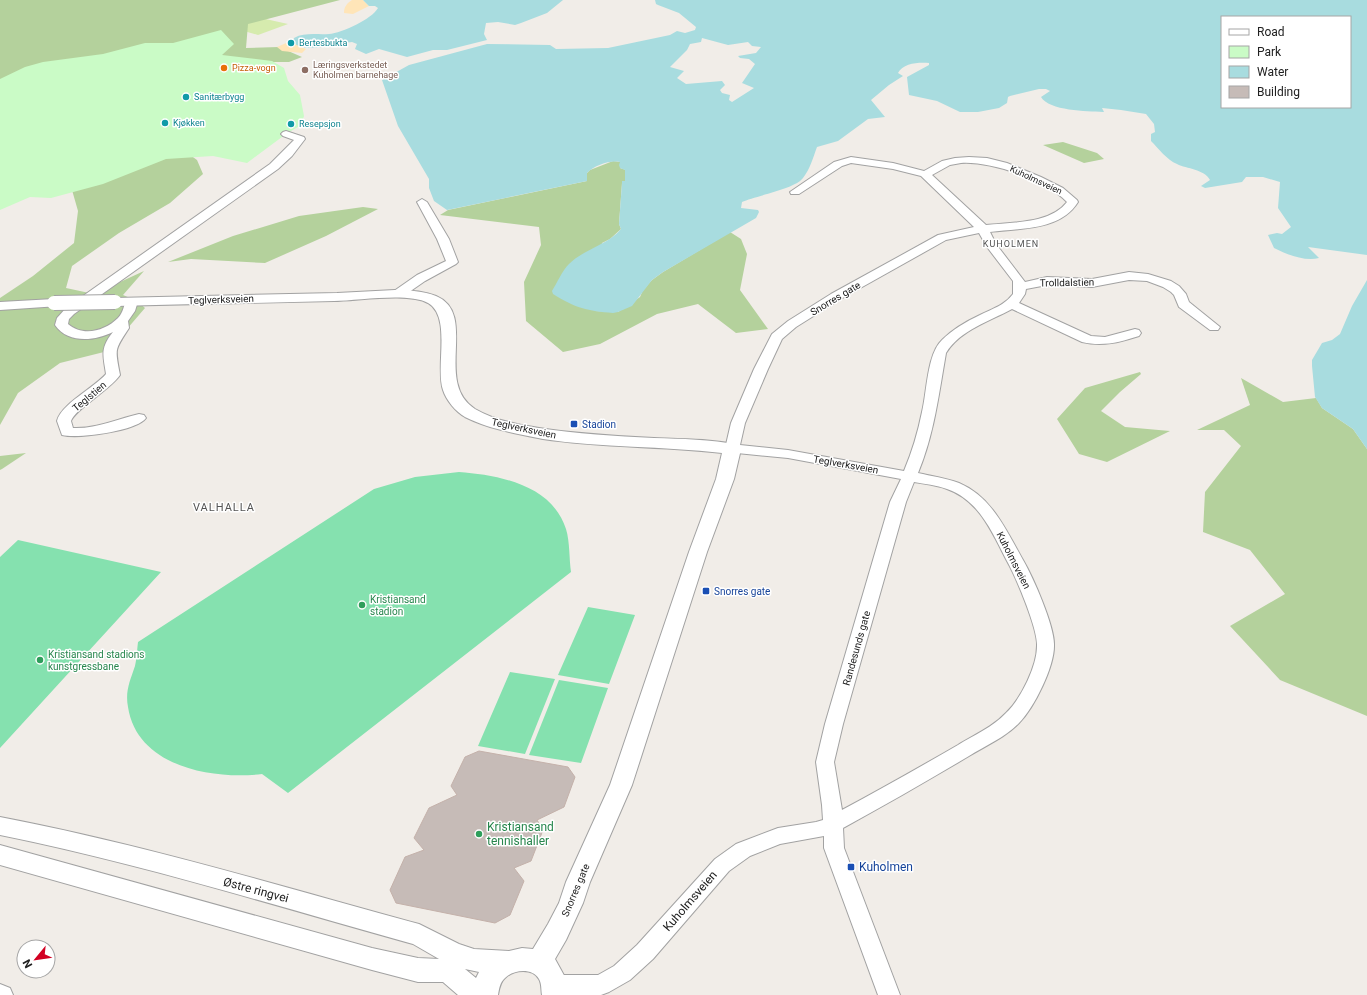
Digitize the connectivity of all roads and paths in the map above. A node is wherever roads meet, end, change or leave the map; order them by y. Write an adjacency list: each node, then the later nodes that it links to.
1 (286, 134): 11 (street)
2 (925, 174): 3 (street); 5 (street); 5 (street, Kuholmsveien)
3 (795, 192)
4 (422, 202): 7 (street)
5 (983, 230): 6 (street); 15 (street, Snorres gate)
6 (1020, 287): 9 (street); 12 (street, Trolldalstien)
7 (398, 294): 8 (street, Teglverksveien); 15 (street, Teglverksveien)
8 (132, 302): 10 (street, Teglverksveien, bridge); 11 (street)
9 (1011, 304): 13 (street); 16 (street)
10 (0, 306)
11 (123, 322): 14 (street, Teglstien)
12 (1214, 327)
13 (1135, 333)
14 (139, 418)
15 (732, 449): 16 (street, Teglverksveien); 21 (street, Snorres gate)
16 (910, 476): 17 (street, Randesunds gate); 17 (street, Kuholmsveien)
17 (833, 824): 22 (street, Kuholmsveien); 25 (street)
18 (0, 826): 20 (street, Østre ringvei)
19 (0, 855): 23 (street)
20 (508, 962): 21 (street, Østre ringvei); 24 (street)
21 (539, 962): 22 (street)
22 (555, 990)
23 (478, 995)
24 (485, 995)
25 (889, 995)

